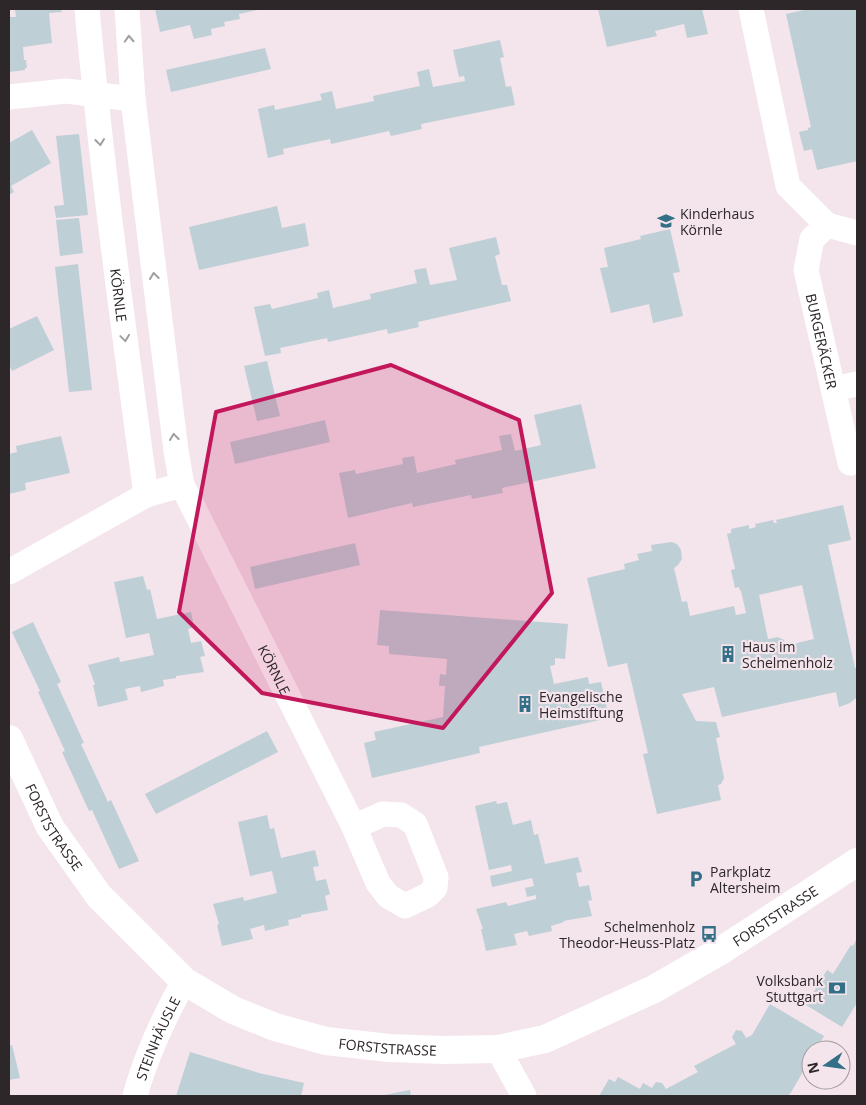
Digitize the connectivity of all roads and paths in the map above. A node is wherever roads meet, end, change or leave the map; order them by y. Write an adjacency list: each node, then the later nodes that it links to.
1 (87, 9): 4 (street, KÖRNLE)
2 (127, 9): 6 (street, KÖRNLE, one-way to 2)
3 (751, 9): 7 (street)
4 (95, 94): 5 (street); 6 (street); 13 (street, KÖRNLE, one-way to 13)
5 (9, 97)
6 (133, 99): 12 (street, KÖRNLE, one-way to 6)
7 (827, 225): 8 (street); 10 (street, BURGERÄCKER)
8 (857, 234)
9 (857, 384): 10 (street)
10 (833, 389): 11 (street, BURGERÄCKER)
11 (850, 463)
12 (182, 485): 13 (street); 16 (street, KÖRNLE)
13 (146, 495): 14 (street)
14 (9, 572)
15 (9, 739): 18 (street, FORSTSTRASSE)
16 (354, 827)
17 (857, 862): 19 (street, FORSTSTRASSE)
18 (184, 981): 19 (street, FORSTSTRASSE); 20 (street, STEINHÄUSLE)
19 (498, 1049): 21 (street)
20 (135, 1096)
21 (524, 1096)

